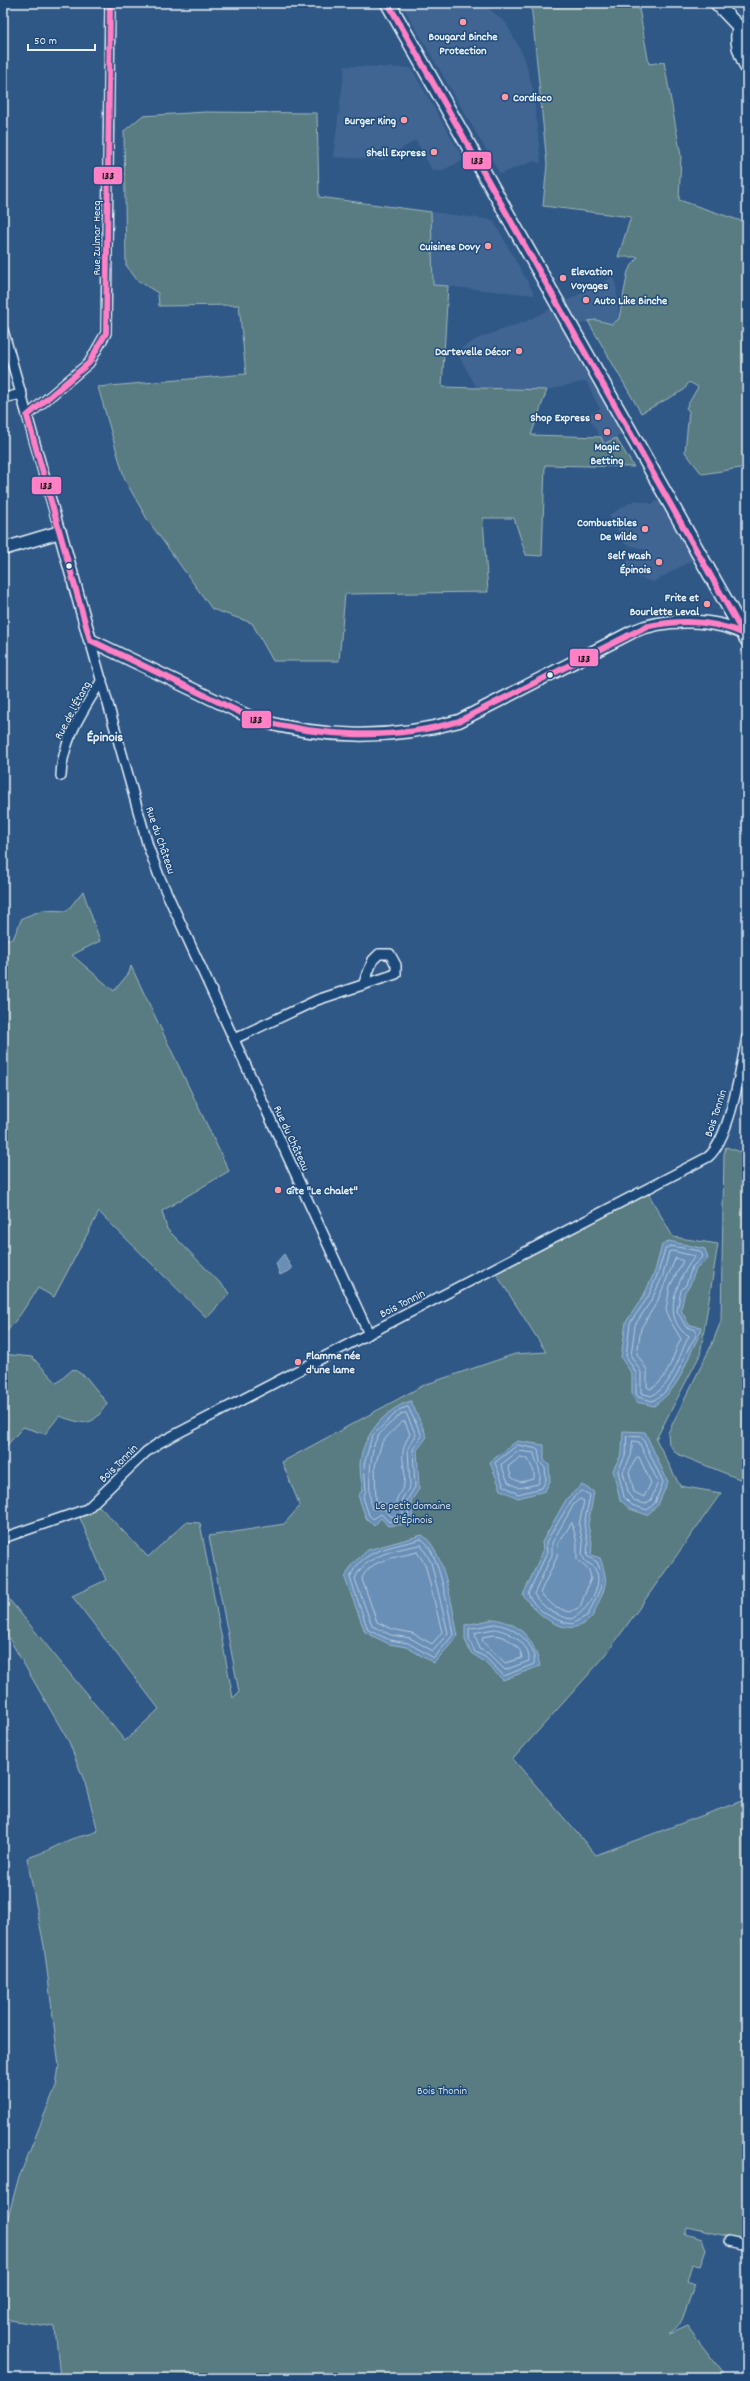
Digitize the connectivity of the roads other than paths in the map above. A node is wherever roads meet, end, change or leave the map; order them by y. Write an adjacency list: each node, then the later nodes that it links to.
1 (110, 3): 9 (street, Rue Zulmar Hecq)
2 (388, 3): 12 (main road)
3 (716, 3): 4 (street)
4 (743, 29): 5 (street)
5 (747, 69)
6 (3, 330): 7 (street)
7 (22, 394): 8 (street); 9 (street)
8 (3, 398)
9 (27, 416): 10 (street)
10 (60, 532): 11 (street); 13 (street)
11 (3, 549)
12 (746, 636): 13 (street)
13 (90, 640): 14 (street, Rue du Château)
14 (102, 680): 15 (street, Rue de l'Étang); 18 (street, Rue du Château)
15 (61, 776)
16 (363, 985): 18 (street)
17 (747, 1037): 19 (street, Bois Tonnin)
18 (234, 1039): 19 (street, Rue du Château)
19 (369, 1334): 20 (street, Bois Tonnin)
20 (3, 1538)
21 (729, 2241): 22 (street)
22 (747, 2245)

